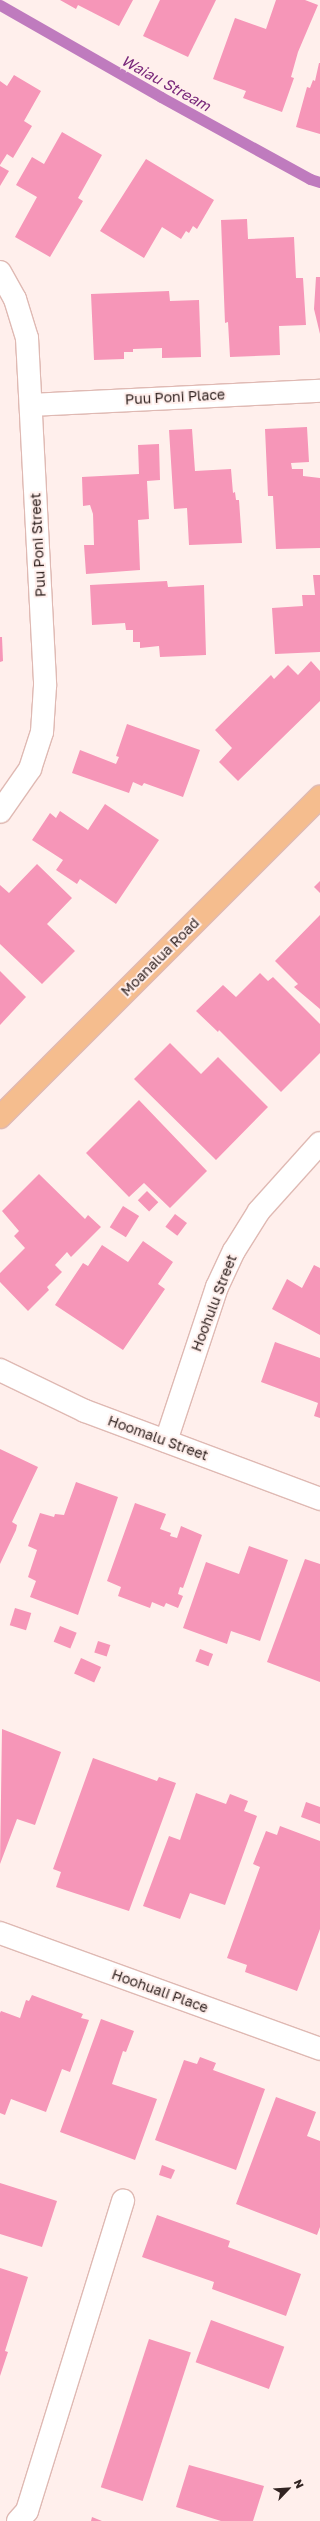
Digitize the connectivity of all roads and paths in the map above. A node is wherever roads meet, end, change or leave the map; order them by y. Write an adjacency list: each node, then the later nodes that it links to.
1 (0, 272): 3 (street, Puu Poni Street)
2 (320, 391): 3 (street, Puu Poni Place)
3 (31, 405): 5 (street, Puu Poni Street)
4 (320, 797): 6 (main road, Moanalua Road)
5 (0, 812)
6 (0, 1117)
7 (320, 1143): 9 (street, Hoohulu Street)
8 (0, 1370): 9 (street, Hoomalu Street)
9 (166, 1441): 10 (street, Hoomalu Street)
10 (320, 1499)
11 (0, 1932): 12 (street, Hoohuali Place)
12 (320, 2049)
13 (123, 2201): 14 (street)
14 (18, 2521)

